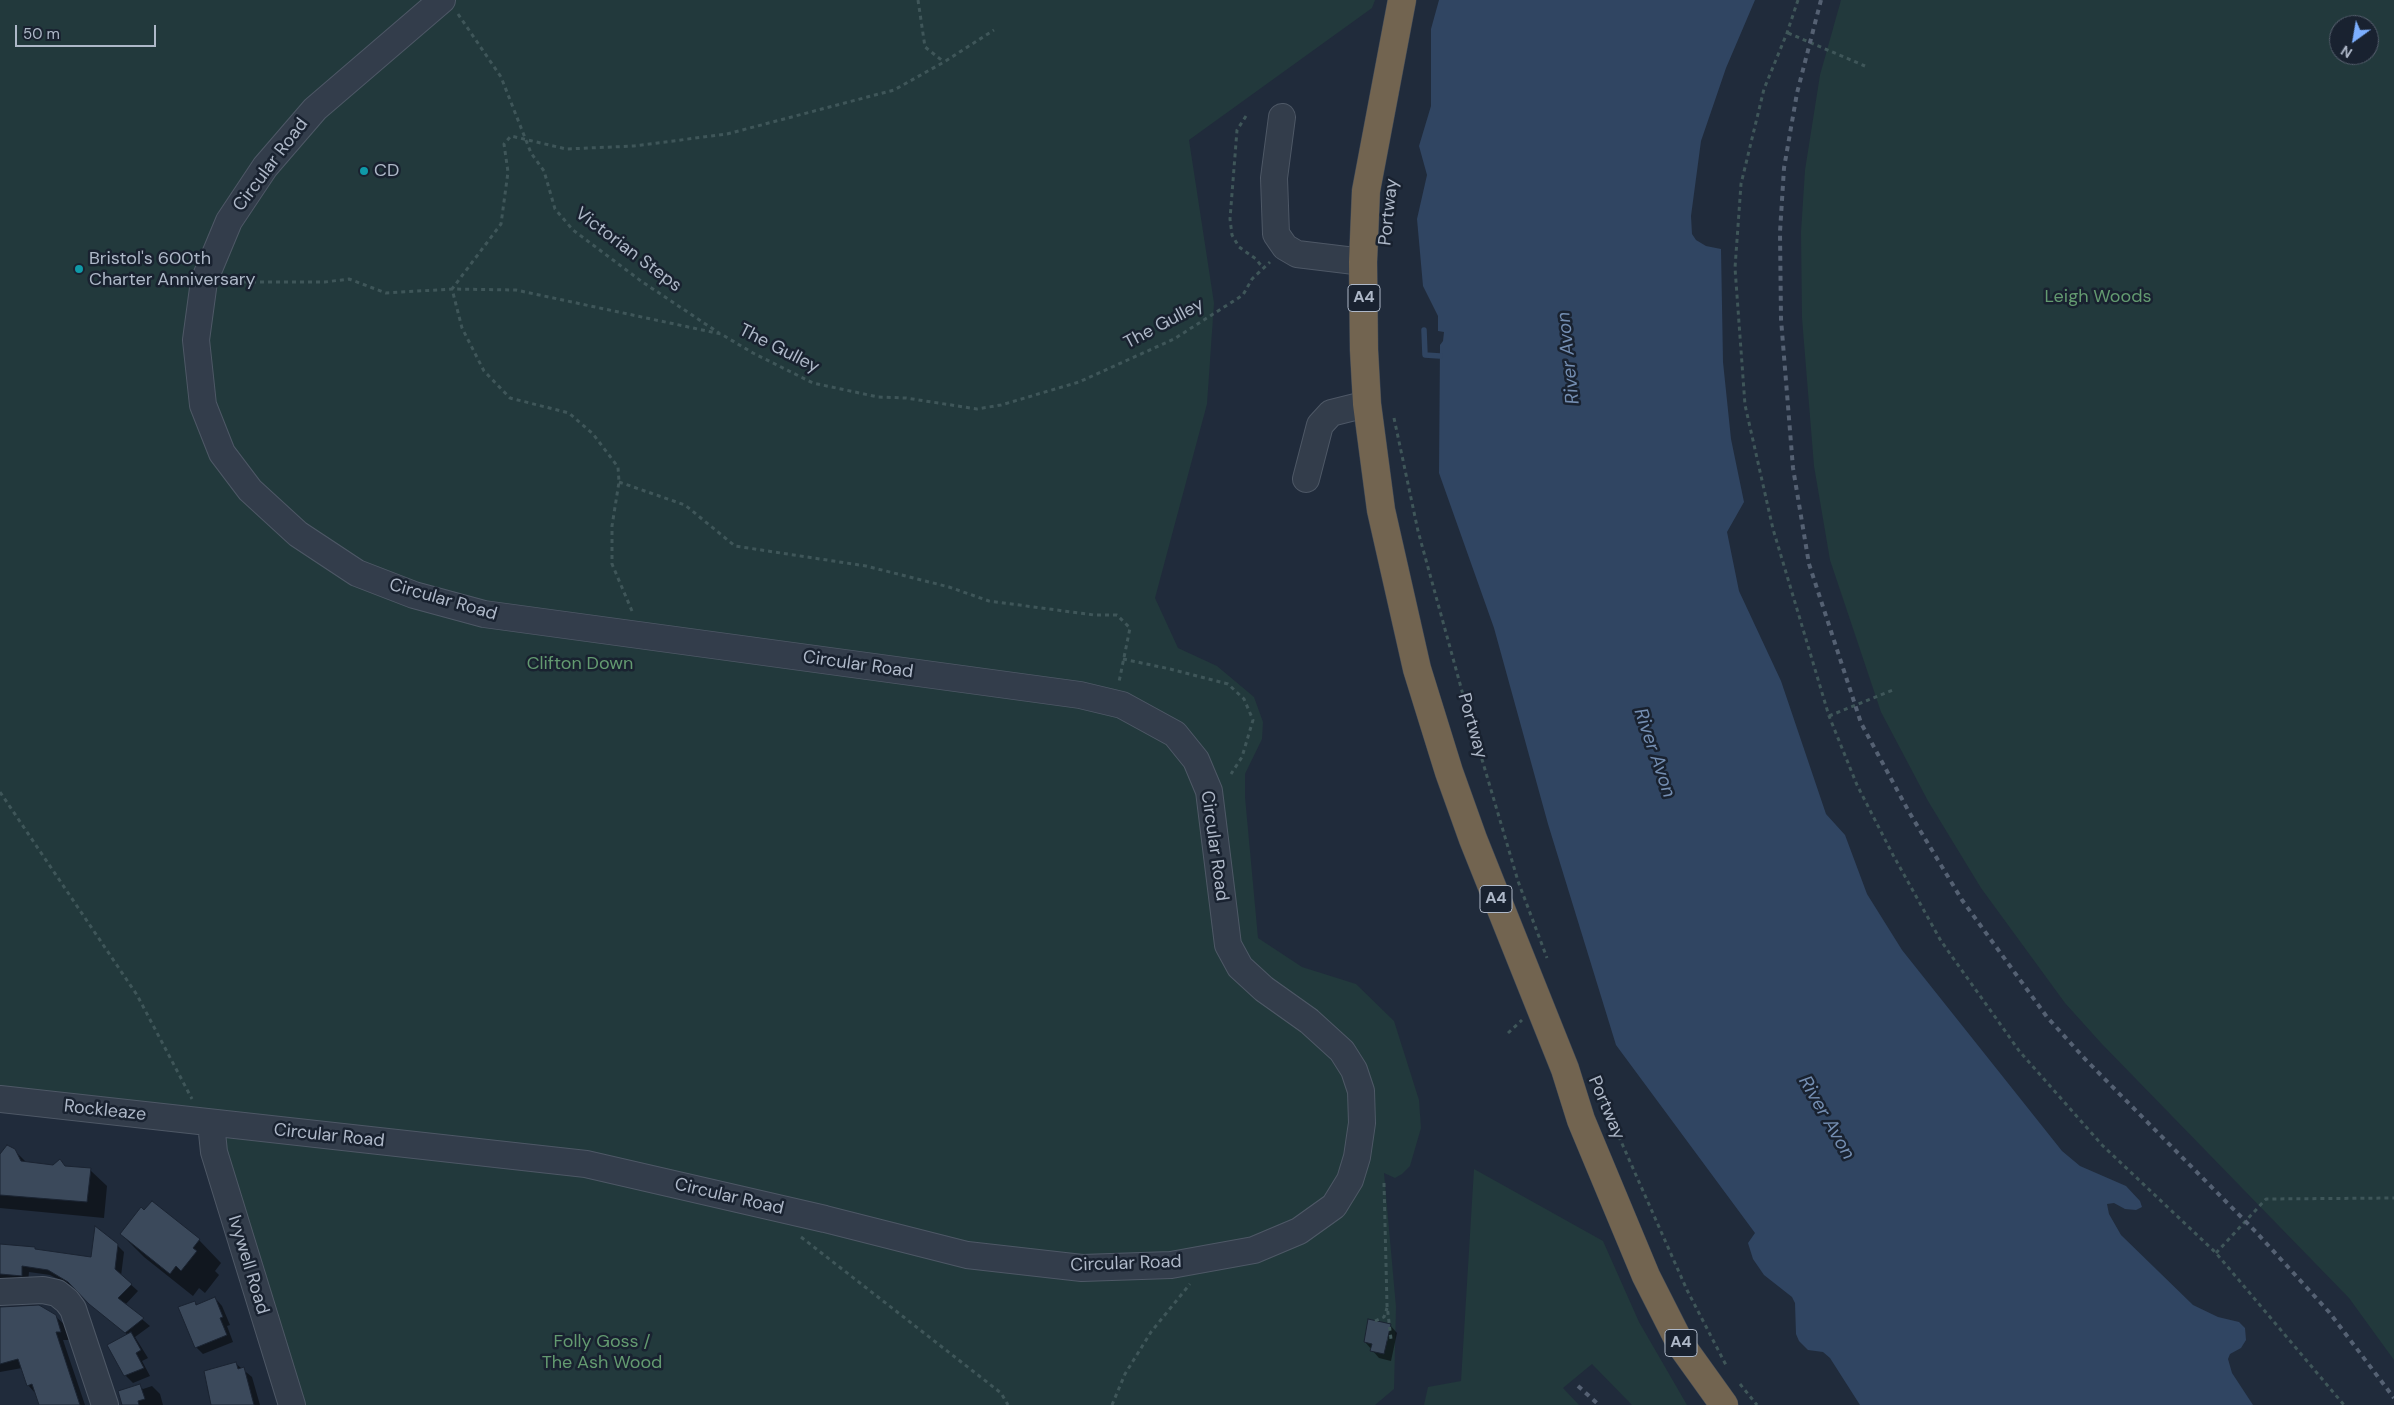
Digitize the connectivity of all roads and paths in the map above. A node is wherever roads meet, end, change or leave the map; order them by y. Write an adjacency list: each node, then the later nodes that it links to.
1 (918, 0): 7 (path)
2 (1402, 0): 13 (highway, Portway / A4)
3 (1798, 0): 6 (path)
4 (447, 4): 11 (path, Victorian Steps); 32 (street, Circular Road)
5 (994, 30): 7 (path)
6 (1788, 33): 8 (path); 26 (path)
7 (944, 62): 11 (path)
8 (1865, 66)
9 (1246, 116): 14 (path)
10 (1282, 117): 12 (street)
11 (525, 138): 16 (path); 17 (path, Victorian Steps)
12 (1285, 247): 13 (street); 14 (path, The Gulley)
13 (1363, 262): 18 (highway, Portway / A4)
14 (1263, 268): 17 (path, The Gulley)
15 (220, 282): 16 (path, The Gulley)
16 (452, 289): 17 (path, The Gulley); 21 (path)
17 (721, 334)
18 (1367, 404): 20 (street); 48 (highway, Portway / A4)
19 (1394, 417): 29 (path, Portway)
20 (1306, 479)
21 (619, 482): 22 (path); 23 (path)
22 (636, 620)
23 (1123, 659): 24 (path); 27 (path)
24 (1117, 690)
25 (1893, 690): 26 (path)
26 (1828, 716): 36 (path)
27 (1231, 774)
28 (0, 792): 32 (path)
29 (1550, 964)
30 (1595, 1084): 42 (path, Portway)
31 (0, 1099): 32 (street, Rockleaze)
32 (203, 1122): 45 (street, Ivywell Road)
33 (1384, 1183): 39 (path)
34 (2394, 1199): 36 (path)
35 (793, 1230): 46 (path)
36 (2216, 1253): 50 (path)
37 (1195, 1278): 47 (path)
38 (0, 1292): 44 (street)
39 (1387, 1305): 40 (path); 41 (path)
40 (1374, 1321)
41 (1387, 1340)
42 (1729, 1370)
43 (1734, 1377): 49 (path)
44 (105, 1405)
45 (292, 1405)
46 (1008, 1405)
47 (1112, 1405)
48 (1724, 1405)
49 (1756, 1405)
50 (2344, 1405)

